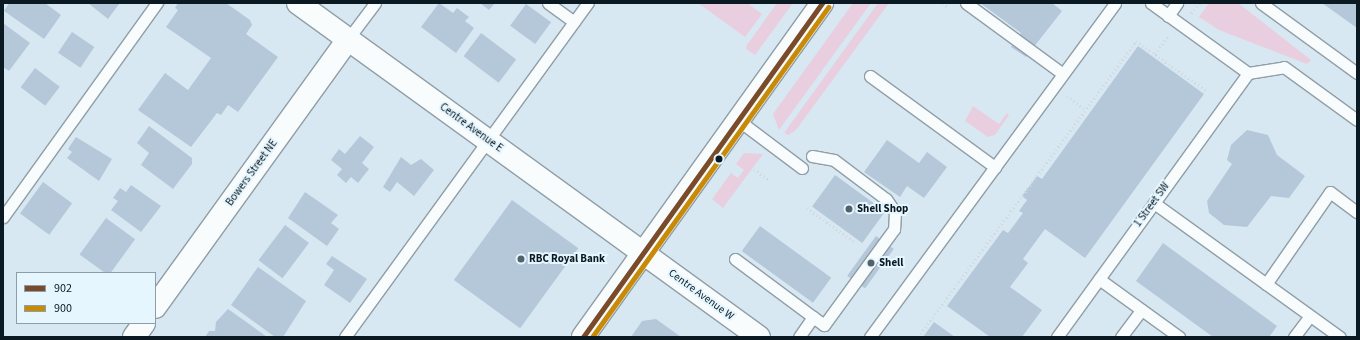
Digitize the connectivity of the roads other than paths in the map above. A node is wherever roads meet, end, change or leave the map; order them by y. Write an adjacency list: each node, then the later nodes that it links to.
1 (157, 3): 27 (lane)
2 (298, 3): 14 (street, Centre Avenue E)
3 (375, 3): 14 (lane)
4 (548, 3): 13 (lane)
5 (588, 3): 13 (lane)
6 (822, 3): 19 (street)
7 (966, 3): 16 (lane)
8 (1116, 3): 16 (lane)
9 (1151, 3): 12 (lane)
10 (1177, 3): 12 (lane)
11 (1261, 3): 15 (lane)
12 (1168, 16): 17 (lane)
13 (574, 22): 21 (lane)
14 (348, 39): 21 (street, Centre Avenue E); 32 (street, Bowers Street NE)
15 (1357, 73)
16 (1063, 74): 23 (lane)
17 (1248, 74): 20 (lane); 25 (lane, 1 Street SW)
18 (870, 76): 23 (lane)
19 (738, 120): 24 (lane); 28 (street)
20 (1357, 120)
21 (488, 141): 28 (street, Centre Avenue E); 38 (lane)
22 (812, 156): 35 (lane)
23 (995, 166): 42 (lane)
24 (802, 168)
25 (1154, 203): 30 (lane, 1 Street SW); 31 (lane)
26 (1357, 212): 31 (lane)
27 (3, 217)
28 (643, 254): 39 (street); 40 (street, Centre Avenue W)
29 (735, 259): 35 (lane)
30 (1099, 279): 33 (lane); 43 (lane, 1 Street SW)
31 (1266, 284): 34 (lane)
32 (156, 307)
33 (1141, 310): 44 (lane); 45 (lane)
34 (1310, 316): 46 (lane); 47 (lane)
35 (813, 317): 41 (lane)
36 (143, 324): 37 (street)
37 (134, 337)
38 (345, 337)
39 (583, 337)
40 (759, 337)
41 (799, 337)
42 (870, 337)
43 (1057, 337)
44 (1121, 337)
45 (1179, 337)
46 (1294, 337)
47 (1340, 337)

